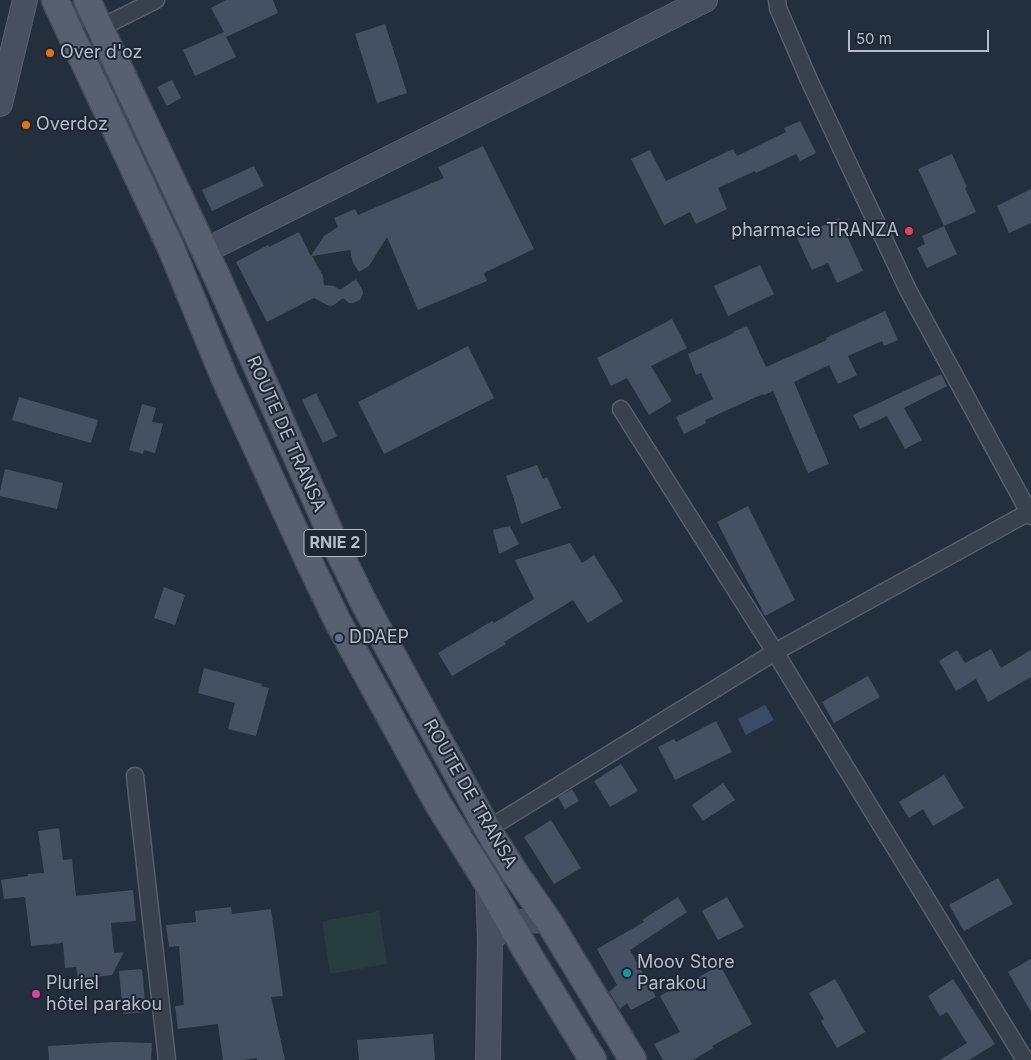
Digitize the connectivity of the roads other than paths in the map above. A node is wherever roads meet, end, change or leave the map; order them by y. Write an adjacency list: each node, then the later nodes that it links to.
1 (25, 0): 9 (street)
2 (55, 0): 8 (main road, ROUTE DE TRANSA / RNIE 2)
3 (88, 0): 7 (main road, ROUTE DE TRANSA / RNIE 2)
4 (156, 0): 7 (street)
5 (705, 0): 10 (street)
6 (777, 0): 12 (street)
7 (100, 27): 8 (street); 10 (main road, ROUTE DE TRANSA / RNIE 2)
8 (74, 40): 16 (main road, ROUTE DE TRANSA / RNIE 2)
9 (0, 104)
10 (205, 251): 15 (main road, ROUTE DE TRANSA / RNIE 2)
11 (621, 409): 13 (street)
12 (1030, 513): 13 (street)
13 (775, 652): 15 (street); 25 (street)
14 (135, 776): 21 (street)
15 (488, 830): 16 (street); 18 (main road, ROUTE DE TRANSA / RNIE 2)
16 (462, 845): 17 (main road, ROUTE DE TRANSA / RNIE 2)
17 (488, 884): 19 (main road, ROUTE DE TRANSA / RNIE 2); 20 (street)
18 (548, 922): 19 (street); 24 (main road, ROUTE DE TRANSA / RNIE 2)
19 (512, 925): 20 (street); 23 (main road, ROUTE DE TRANSA / RNIE 2)
20 (490, 941): 22 (street)
21 (167, 1060)
22 (488, 1060)
23 (593, 1060)
24 (634, 1060)
25 (1025, 1060)

